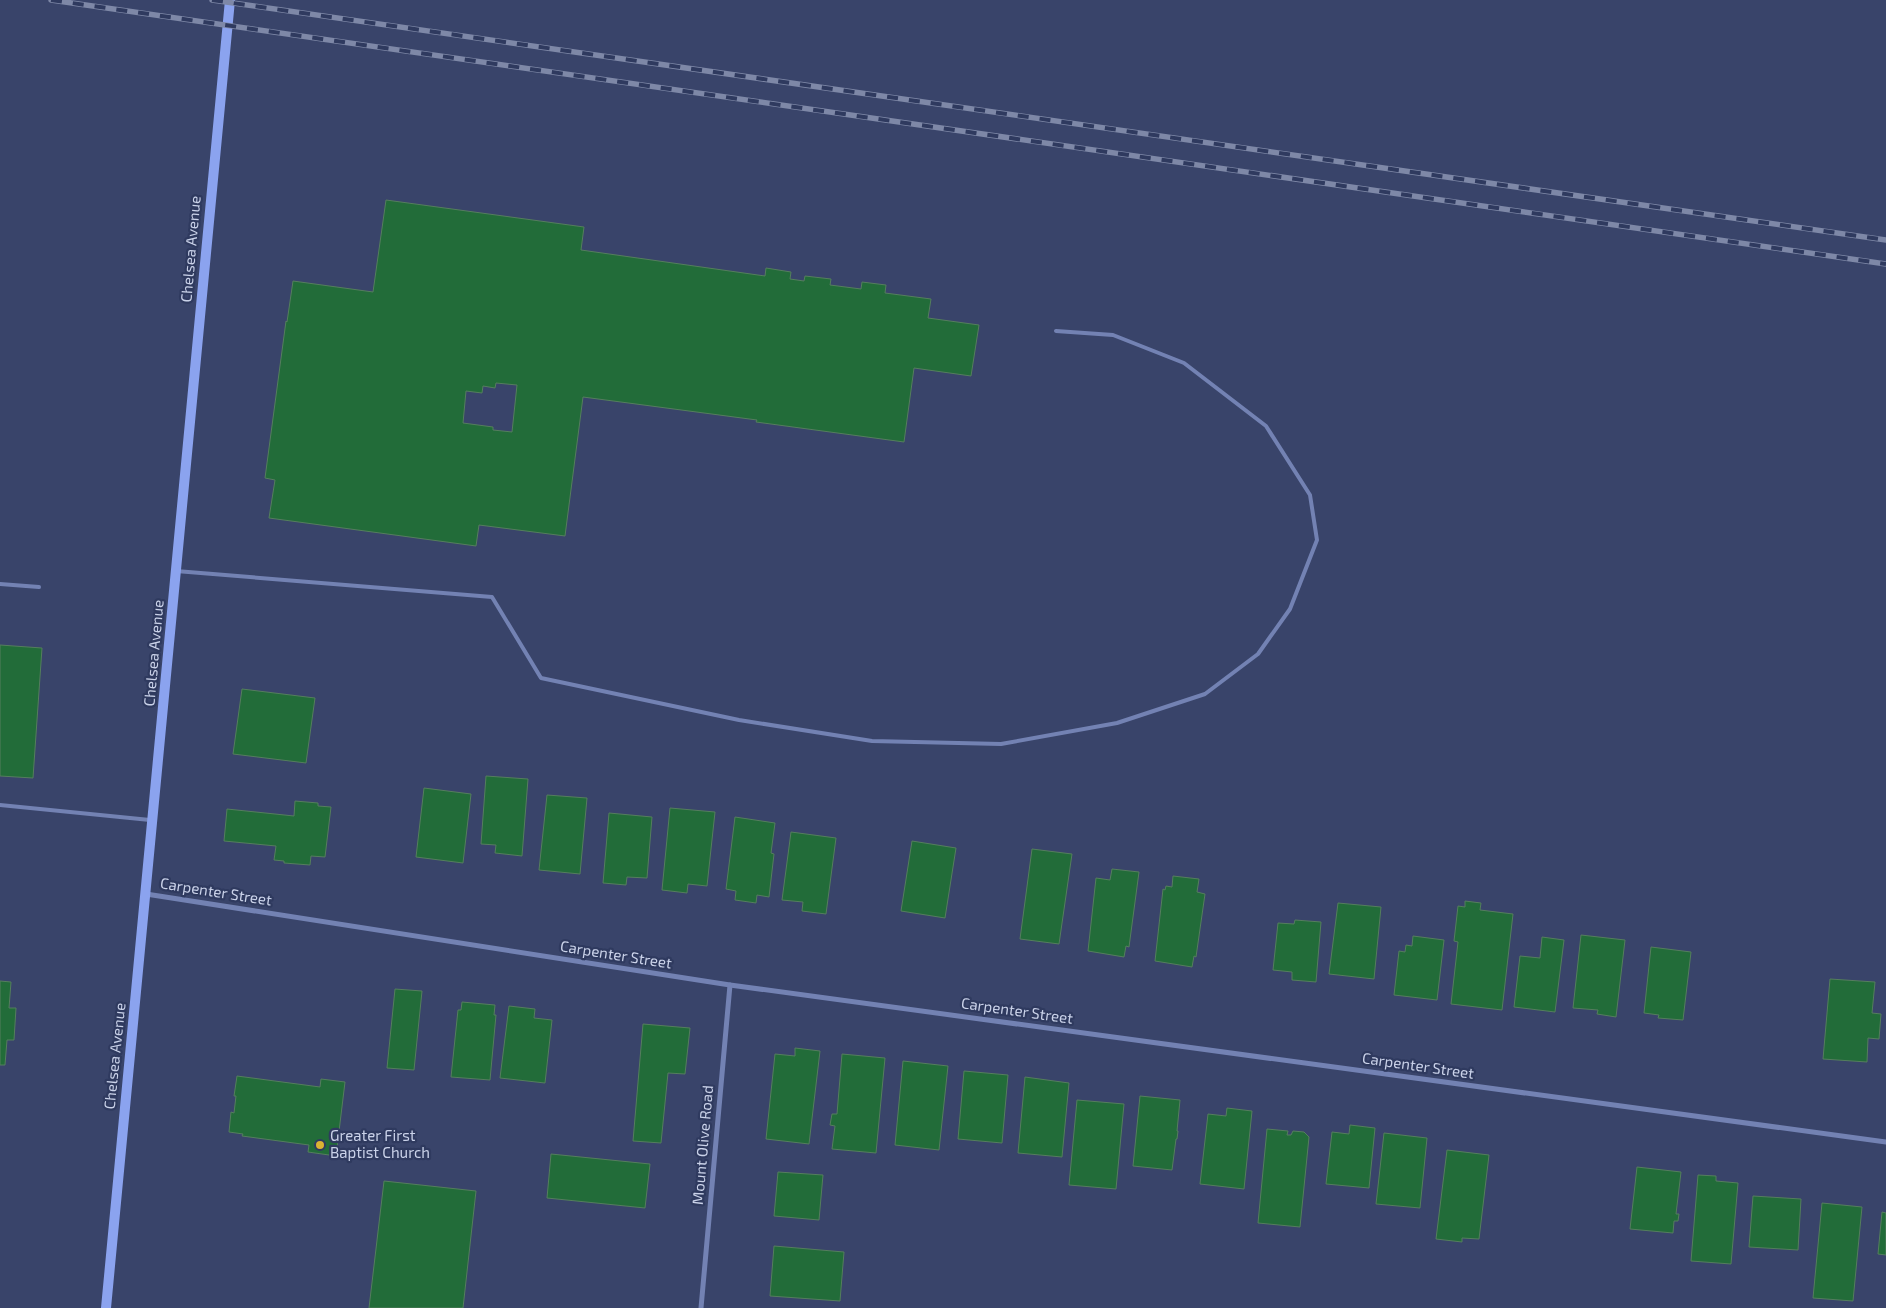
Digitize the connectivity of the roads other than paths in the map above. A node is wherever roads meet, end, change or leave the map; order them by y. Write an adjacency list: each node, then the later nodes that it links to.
1 (230, 0): 3 (main road, Chelsea Avenue)
2 (1056, 331): 3 (lane)
3 (176, 571): 7 (main road, Chelsea Avenue)
4 (0, 584): 5 (lane)
5 (39, 587)
6 (0, 805): 7 (lane)
7 (153, 821): 8 (main road, Chelsea Avenue)
8 (146, 894): 9 (street, Carpenter Street); 11 (main road, Chelsea Avenue)
9 (730, 985): 10 (street, Carpenter Street); 12 (street, Mount Olive Road)
10 (1886, 1142)
11 (106, 1308)
12 (701, 1308)

